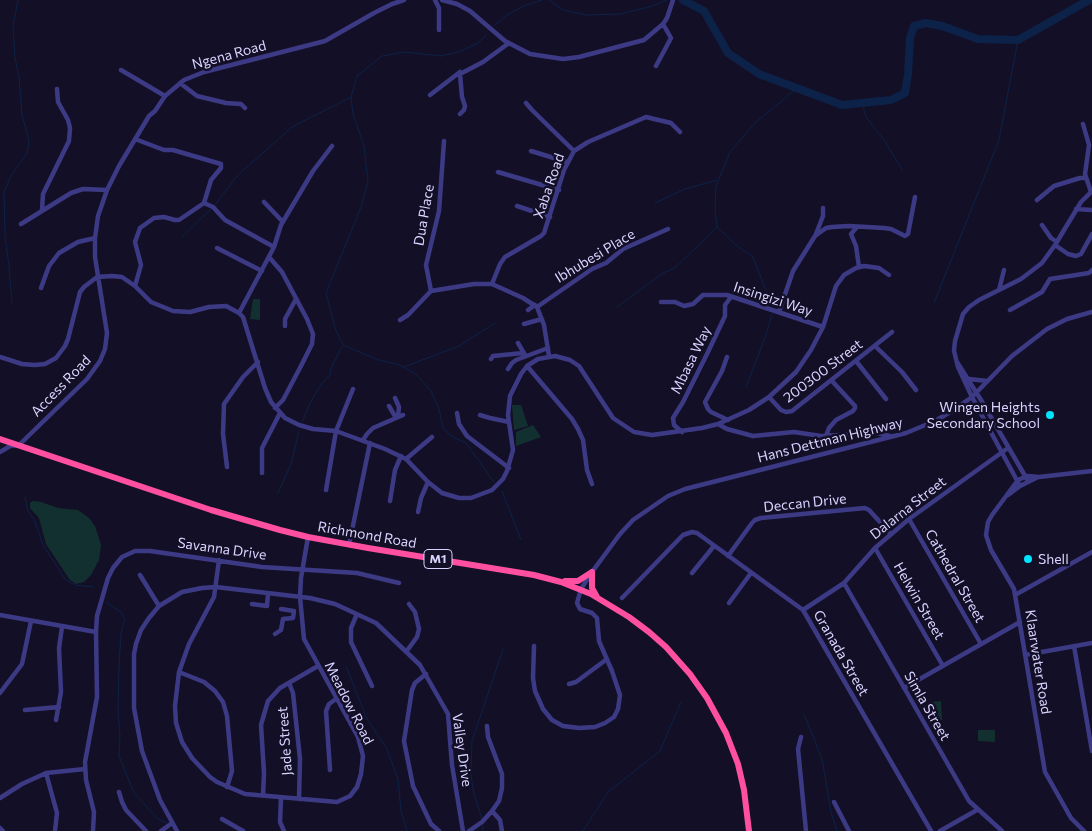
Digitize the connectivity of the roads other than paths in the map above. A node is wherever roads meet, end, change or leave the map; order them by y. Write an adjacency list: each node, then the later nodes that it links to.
1 (404, 0): 11 (street, Ngena Road)
2 (435, 0): 6 (street)
3 (442, 0): 7 (street)
4 (674, 0): 5 (street)
5 (663, 24): 7 (street); 8 (street)
6 (440, 30)
7 (509, 44): 10 (street)
8 (656, 66)
9 (121, 70): 14 (street)
10 (462, 71): 13 (street); 17 (street)
11 (180, 83): 14 (street, Ngena Road); 16 (street)
12 (57, 89): 38 (street)
13 (430, 95)
14 (165, 96): 20 (street, Ngena Road)
15 (526, 102): 24 (street)
16 (245, 108)
17 (460, 114)
18 (1083, 124): 27 (street)
19 (680, 132): 24 (street, Xaba Road)
20 (135, 139): 28 (street, Ngena Road); 34 (street)
21 (444, 141): 65 (street, Dua Place)
22 (332, 146): 41 (street)
23 (531, 151): 25 (street)
24 (574, 151): 25 (street, Xaba Road)
25 (567, 162): 29 (street, Xaba Road)
26 (498, 172): 29 (street)
27 (1086, 178): 30 (street); 32 (street)
28 (107, 190): 38 (street); 48 (street, Ngena Road)
29 (559, 190): 40 (street, Xaba Road)
30 (1091, 192): 37 (street)
31 (915, 197): 44 (street)
32 (1037, 200)
33 (264, 202): 41 (street)
34 (204, 203): 51 (street); 62 (street)
35 (518, 206): 40 (street)
36 (823, 208): 47 (street)
37 (1076, 209): 39 (street); 49 (street)
38 (42, 210): 42 (street)
39 (1092, 210)
40 (550, 217): 61 (street, Xaba Road)
41 (283, 222): 51 (street)
42 (21, 224)
43 (1042, 225): 49 (street)
44 (857, 227): 47 (street); 55 (street)
45 (668, 229): 69 (street, Ibhubesi Place)
46 (1092, 234): 50 (street)
47 (815, 236): 72 (street)
48 (95, 238): 60 (street, Ngena Road); 63 (street)
49 (1056, 244): 50 (street); 64 (street)
50 (1086, 245): 53 (street)
51 (274, 247): 54 (street)
52 (217, 248): 58 (street)
53 (1092, 248)
54 (269, 257): 58 (street); 67 (street)
55 (859, 267): 59 (street); 79 (street)
56 (1004, 270): 64 (street)
57 (1092, 270): 71 (street)
58 (262, 271): 74 (street)
59 (889, 275)
60 (97, 277): 62 (street); 86 (street); 123 (street, Access Road)
61 (492, 284): 65 (street); 69 (street)
62 (135, 286): 74 (street)
63 (41, 288)
64 (999, 290): 90 (street)
65 (430, 291): 75 (street)
66 (731, 297): 68 (street, Insingizi Way); 72 (street, Insingizi Way); 116 (street, Mbasa Way)
67 (296, 299): 78 (street); 106 (street)
68 (661, 302)
69 (536, 306): 70 (street, Ibhubesi Place); 76 (street)
70 (528, 310)
71 (1010, 310)
72 (779, 312): 79 (street, Insingizi Way)
73 (1092, 312): 96 (street, Hans Dettman Highway)
74 (238, 313): 91 (street)
75 (400, 320)
76 (542, 320): 77 (street); 83 (street)
77 (524, 324)
78 (285, 326)
79 (823, 327): 100 (street)
80 (892, 332): 82 (street, 200300 Street)
81 (518, 343): 84 (street)
82 (875, 346): 89 (street, 200300 Street); 98 (street)
83 (548, 348): 84 (street); 85 (street)
84 (525, 354): 88 (street); 93 (street)
85 (549, 356): 92 (street); 116 (street)
86 (0, 357)
87 (727, 357): 112 (street)
88 (491, 359)
89 (856, 361): 95 (street, 200300 Street); 103 (street)
90 (956, 361): 94 (street); 101 (street)
91 (258, 362): 106 (street); 128 (street)
92 (527, 366): 113 (street); 135 (street)
93 (508, 369)
94 (969, 379): 96 (street); 99 (street)
95 (832, 381): 100 (street, 200300 Street); 117 (street)
96 (988, 381): 99 (street, Hans Dettman Highway)
97 (353, 389): 115 (street)
98 (916, 390)
99 (977, 392): 101 (street, Hans Dettman Highway); 124 (street)
100 (768, 397): 112 (street)
101 (972, 397): 104 (street, Hans Dettman Highway); 107 (street)
102 (395, 398): 111 (street)
103 (886, 399)
104 (961, 404): 107 (street); 118 (street, Hans Dettman Highway)
105 (389, 406): 111 (street)
106 (275, 408): 108 (street)
107 (980, 410): 126 (street)
108 (280, 413): 115 (street); 131 (street)
109 (457, 413): 129 (street)
110 (480, 415): 113 (street)
111 (399, 417): 121 (street)
112 (728, 420): 114 (street)
113 (509, 422): 129 (street)
114 (718, 424): 116 (street); 117 (street)
115 (336, 431): 121 (street); 137 (street)
116 (682, 432)
117 (826, 436): 118 (street)
118 (892, 436): 151 (street, Hans Dettman Highway)
119 (432, 437): 127 (street)
120 (0, 439): 123 (highway, Richmond Road / M1)
121 (363, 440): 122 (street)
122 (370, 443): 127 (street); 144 (street)
123 (19, 445): 125 (street); 143 (highway, Richmond Road / M1)
124 (1008, 448): 126 (street, Dalarna Street); 132 (street)
125 (0, 452)
126 (1002, 452): 133 (street); 141 (street, Dalarna Street)
127 (403, 458): 134 (street); 139 (street)
128 (227, 467)
129 (509, 468): 134 (street)
130 (1092, 471): 132 (street)
131 (262, 473)
132 (1027, 478): 133 (street, Klaarwater Road); 136 (street, Klaarwater Road)
133 (1018, 480): 136 (street); 138 (street, Klaarwater Road)
134 (428, 482): 140 (street)
135 (592, 484)
136 (1020, 486): 138 (street, Klaarwater Road)
137 (326, 490)
138 (1005, 498): 161 (street, Klaarwater Road)
139 (390, 501)
140 (418, 512)
141 (909, 518): 142 (street, Dalarna Street); 180 (street, Cathedral Street)
142 (890, 534): 146 (street, Dalarna Street); 148 (street, Deccan Drive)
143 (308, 537): 144 (highway, Richmond Road / M1); 150 (street, Meadow Road)
144 (349, 545): 155 (highway, Richmond Road / M1)
145 (714, 546): 148 (street, Granada Street); 152 (street); 164 (street, Granada Street)
146 (875, 548): 157 (street, Dalarna Street); 187 (street, Helwin Street)
147 (1092, 552): 161 (street)
148 (728, 556): 153 (street, Granada Street)
149 (219, 560): 150 (street, Savanna Drive); 158 (street, Meadow Road); 177 (street, Savanna Drive)
150 (301, 569): 156 (street, Savanna Drive); 162 (street, Meadow Road)
151 (592, 572): 155 (highway); 159 (street, Hans Dettman Highway); 163 (highway)
152 (692, 572)
153 (751, 572): 165 (street); 170 (street, Granada Street)
154 (140, 575): 168 (street)
155 (552, 579): 159 (highway, Richmond Road / M1)
156 (399, 583)
157 (844, 583): 170 (street, Dalarna Street); 193 (street, Simla Street)
158 (216, 587): 160 (street, Valley Drive); 168 (street, Valley Drive); 188 (street, Meadow Road)
159 (581, 589): 163 (highway, Richmond Road / M1); 185 (street)
160 (268, 594): 162 (street, Valley Drive); 166 (street)
161 (1015, 595): 175 (street, Klaarwater Road)
162 (300, 597): 171 (street, Valley Drive); 186 (street, Meadow Road)
163 (597, 597): 229 (highway, Richmond Road / M1)
164 (622, 598)
165 (729, 602)
166 (252, 604)
167 (409, 604): 183 (street)
168 (159, 606): 215 (street)
169 (281, 609): 178 (street)
170 (803, 610): 232 (street, Granada Street)
171 (357, 614): 183 (street, Valley Drive); 192 (street)
172 (1, 615): 173 (street); 174 (street)
173 (0, 621)
174 (31, 621): 176 (street); 194 (street)
175 (1020, 622): 180 (street); 184 (street, Klaarwater Road)
176 (62, 627): 177 (street); 196 (street)
177 (96, 632): 202 (street, Savanna Drive)
178 (275, 634)
179 (1092, 643): 182 (street)
180 (981, 644): 187 (street)
181 (534, 646): 185 (street)
182 (1074, 646): 184 (street); 201 (street)
183 (406, 652): 189 (street, Valley Drive)
184 (1025, 654): 235 (street, Klaarwater Road)
185 (606, 659): 191 (street)
186 (318, 666): 190 (street); 195 (street, Meadow Road)
187 (943, 666): 193 (street)
188 (178, 672): 205 (street, Meadow Road); 205 (street)
189 (426, 674): 225 (street); 226 (street, Valley Drive)
190 (289, 682): 207 (street); 210 (street, Jade Street)
191 (569, 684)
192 (372, 686)
193 (904, 688): 212 (street, Simla Street)
194 (0, 694)
195 (336, 699): 203 (street); 210 (street, Meadow Road)
196 (59, 708): 197 (street); 198 (street)
197 (25, 710)
198 (56, 720)
199 (487, 726): 213 (street)
200 (801, 737): 230 (street)
201 (1092, 751)
202 (85, 769): 204 (street); 220 (street, Savanna Drive)
203 (330, 770)
204 (46, 772): 208 (street); 219 (street)
205 (227, 787): 207 (street, Meadow Road)
206 (119, 792): 221 (street)
207 (263, 796): 209 (street, Meadow Road)
208 (0, 798)
209 (281, 798): 210 (street, Meadow Road); 217 (street)
210 (298, 799)
211 (834, 802): 231 (street)
212 (977, 810): 233 (street); 234 (street, Simla Street)
213 (492, 811): 227 (street); 228 (street)
214 (222, 819): 224 (street)
215 (172, 823): 222 (street); 223 (street)
216 (0, 828): 218 (street)
217 (281, 830)
218 (3, 831)
219 (55, 831)
220 (93, 831)
221 (146, 831)
222 (161, 831)
223 (177, 831)
224 (243, 831)
225 (439, 831)
226 (463, 831)
227 (469, 831)
228 (502, 831)
229 (749, 831)
230 (806, 831)
231 (849, 831)
232 (931, 831)
233 (940, 831)
234 (1002, 831)
235 (1084, 831)

